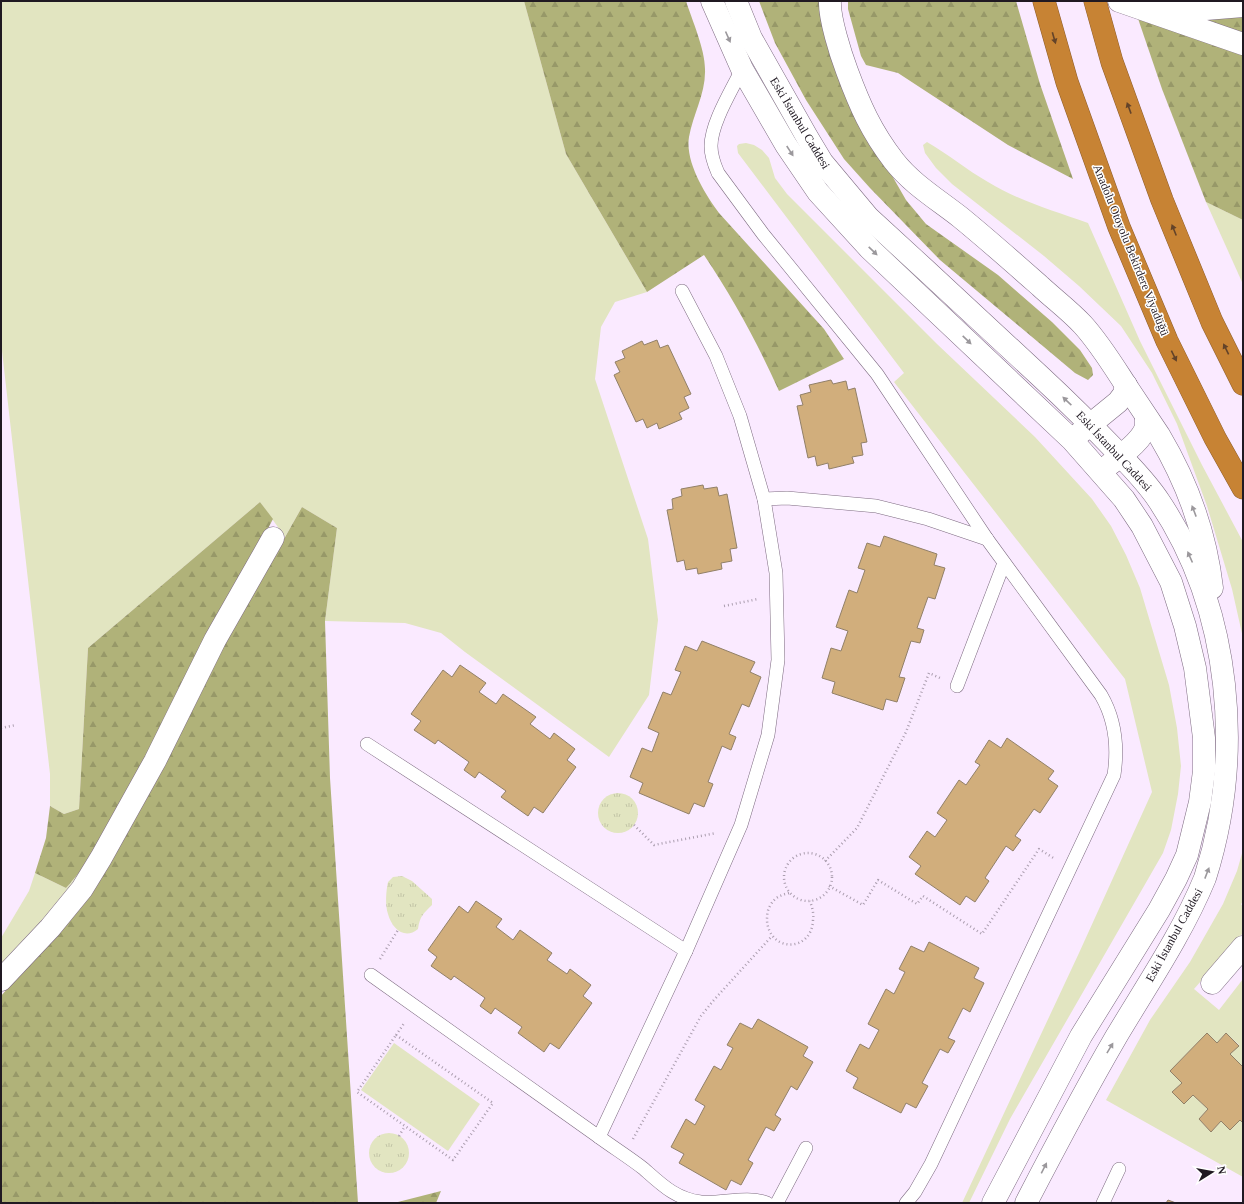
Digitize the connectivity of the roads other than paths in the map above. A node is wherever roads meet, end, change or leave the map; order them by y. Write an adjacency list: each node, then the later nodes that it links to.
1 (712, 1): 10 (main road, Eski İstanbul Caddesi, one-way to 10)
2 (736, 1): 15 (main road, Eski İstanbul Caddesi, one-way to 2)
3 (830, 1): 13 (main road)
4 (1044, 1): 19 (highway, Anadolu Otoyolu Bekirdere Viyadüğü, one-way to 19)
5 (1095, 1): 12 (highway, one-way to 5)
6 (1120, 1): 8 (main road)
7 (1243, 6): 8 (main road)
8 (1156, 13): 9 (main road)
9 (1243, 44)
10 (742, 69): 16 (main road, Eski İstanbul Caddesi, one-way to 16); 22 (lane)
11 (682, 291): 20 (lane)
12 (1243, 384)
13 (1126, 385): 14 (main road); 15 (main road)
14 (1146, 416): 17 (main road); 24 (main road, one-way to 14)
15 (1090, 423): 16 (main road); 17 (main road, Eski İstanbul Caddesi)
16 (1072, 440): 18 (main road, Eski İstanbul Caddesi)
17 (1120, 456): 18 (main road); 24 (main road, Eski İstanbul Caddesi, one-way to 17)
18 (1100, 472): 38 (main road, Eski İstanbul Caddesi)
19 (1243, 488)
20 (764, 499): 22 (lane); 28 (lane)
21 (273, 538): 30 (main road)
22 (987, 539): 23 (lane)
23 (1004, 563): 25 (lane); 37 (lane)
24 (1217, 631): 39 (main road, Eski İstanbul Caddesi, one-way to 24)
25 (957, 686)
26 (367, 744): 28 (lane)
27 (1243, 947): 31 (main road)
28 (686, 951): 32 (lane)
29 (371, 975): 32 (lane)
30 (1, 980)
31 (1212, 984)
32 (599, 1137): 35 (lane)
33 (806, 1148): 36 (lane)
34 (1119, 1169): 40 (lane)
35 (768, 1203)
36 (777, 1203)
37 (906, 1203)
38 (993, 1203)
39 (1026, 1203)
40 (1103, 1203)

